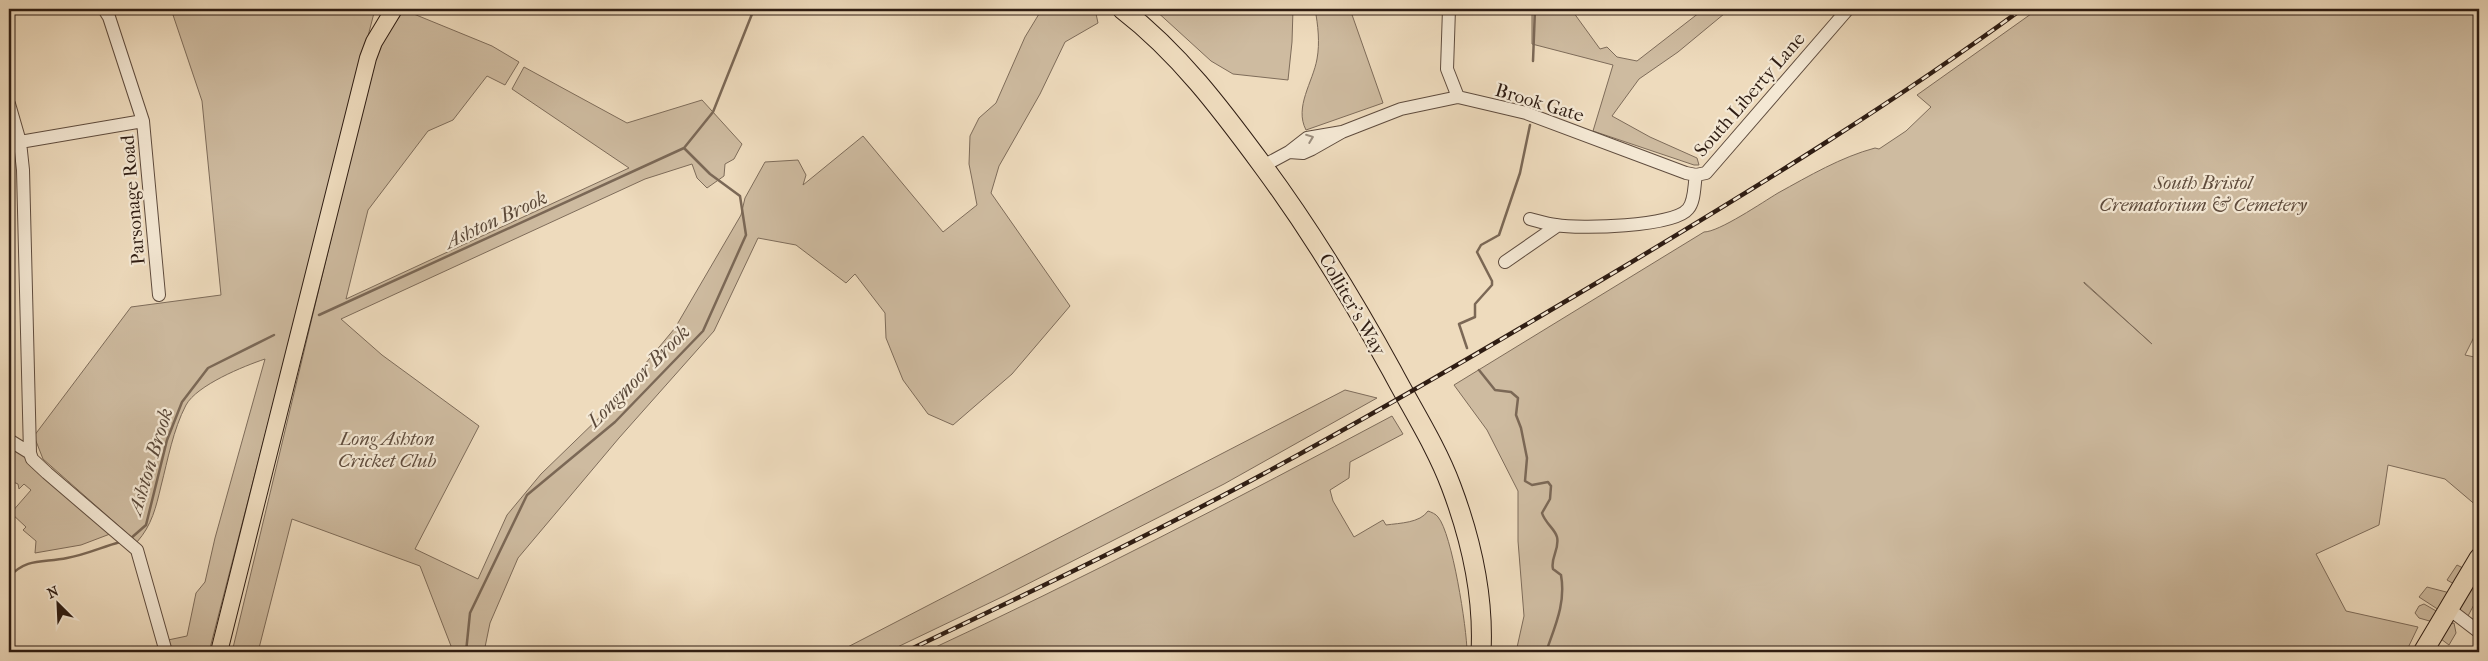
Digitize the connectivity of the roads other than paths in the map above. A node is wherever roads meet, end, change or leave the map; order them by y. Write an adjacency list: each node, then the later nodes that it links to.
1 (104, 9): 8 (street, Parsonage Road)
2 (1122, 9): 10 (highway, Colliter's Way)
3 (1449, 9): 6 (street)
4 (1848, 9): 11 (street, South Liberty Lane)
5 (389, 13): 22 (main road)
6 (1458, 97): 10 (street); 11 (street, Brook Gate)
7 (9, 104): 9 (street)
8 (143, 121): 9 (street, Parsonage Road); 15 (street, Parsonage Road)
9 (20, 142): 17 (street)
10 (1263, 166): 23 (highway, Colliter's Way)
11 (1696, 175): 13 (street)
12 (1530, 219): 13 (street)
13 (1556, 226): 14 (street)
14 (1505, 262)
15 (159, 295)
16 (9, 440): 17 (street)
17 (30, 453): 21 (street)
18 (2479, 558): 19 (highway)
19 (2449, 609): 20 (street); 24 (highway)
20 (2479, 632)
21 (166, 652)
22 (219, 652)
23 (1481, 652)
24 (2423, 652)

